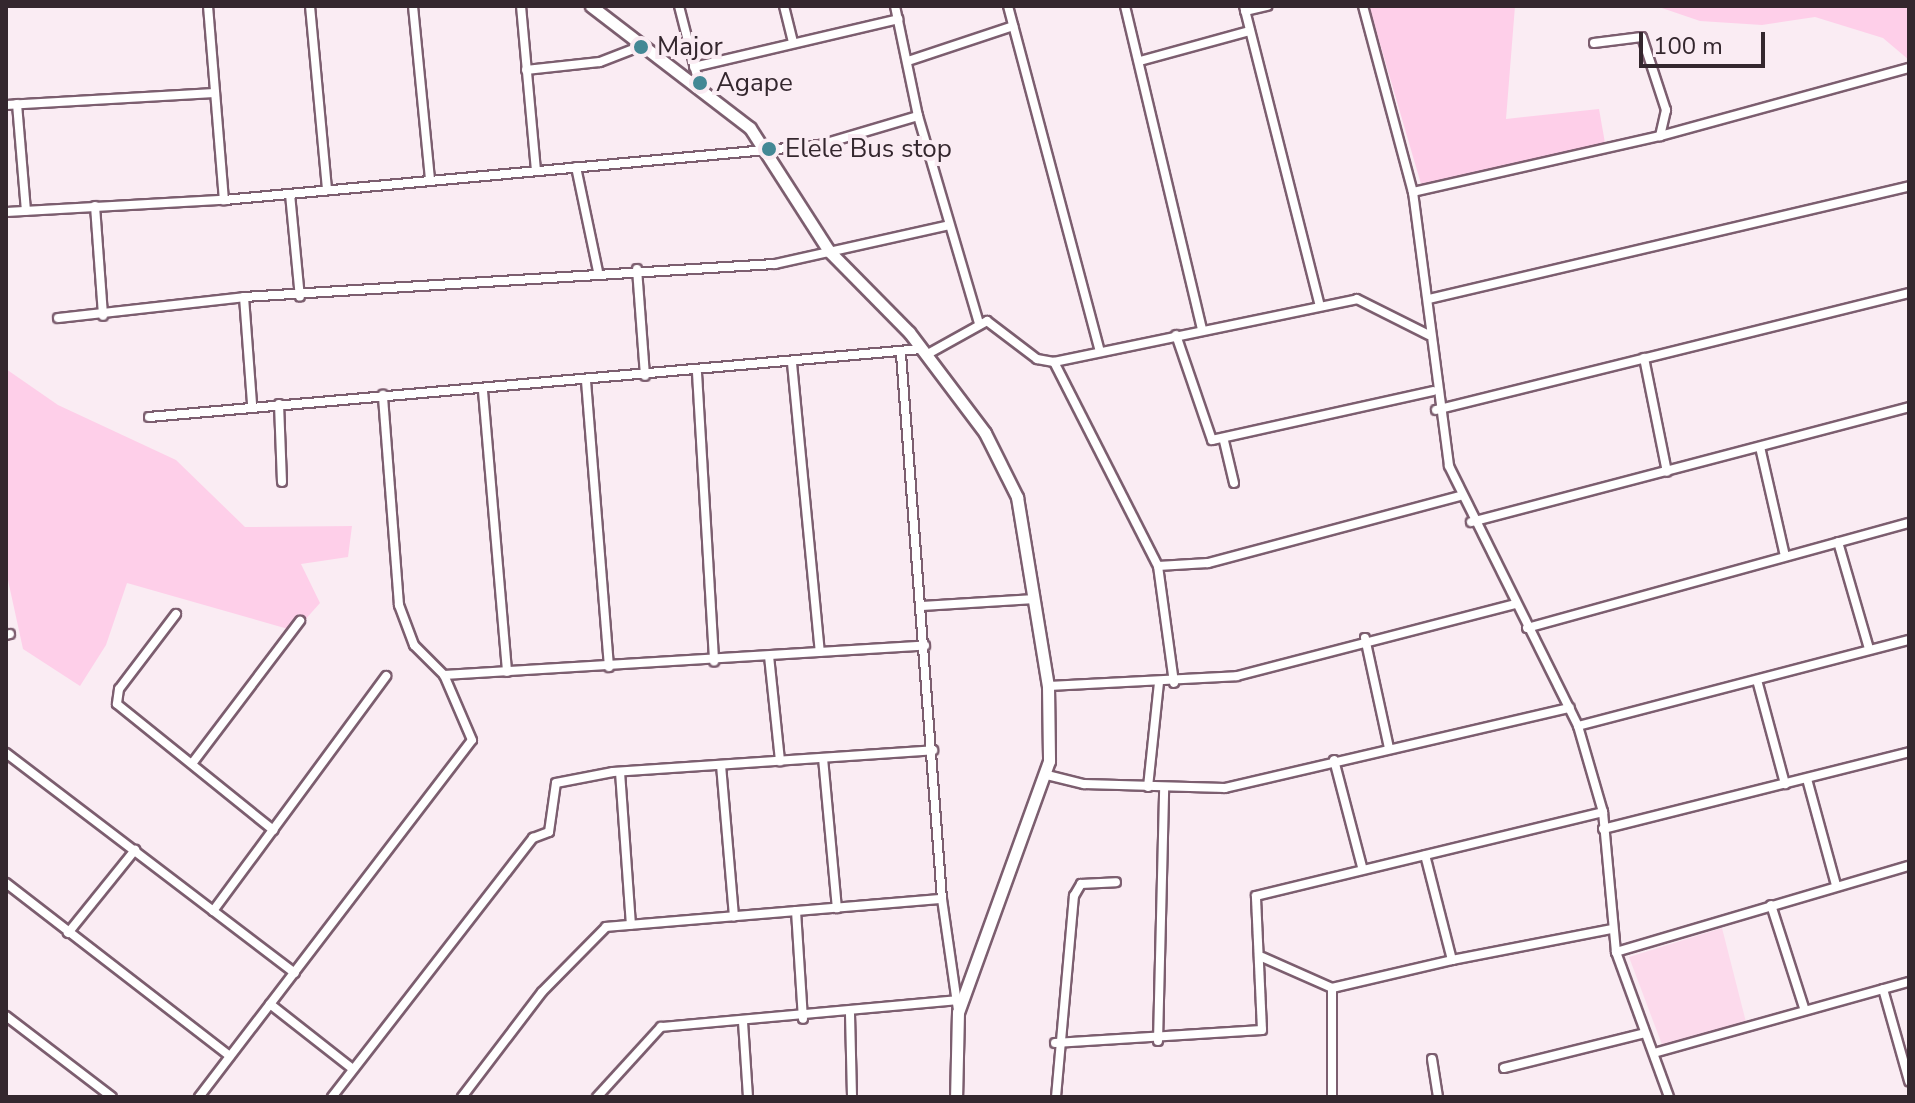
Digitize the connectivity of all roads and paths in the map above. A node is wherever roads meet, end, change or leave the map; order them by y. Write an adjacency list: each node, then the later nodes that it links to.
1 (208, 6): 26 (street)
2 (310, 6): 36 (street)
3 (413, 6): 34 (street)
4 (521, 6): 24 (street)
5 (591, 6): 19 (street)
6 (679, 6): 22 (street)
7 (784, 6): 17 (street)
8 (895, 6): 14 (street)
9 (1008, 6): 15 (street)
10 (1125, 6): 21 (street)
11 (1267, 6): 13 (street)
12 (1363, 6): 37 (street)
13 (1245, 9): 16 (street)
14 (898, 19): 17 (street); 20 (street)
15 (1013, 26): 20 (street); 59 (street)
16 (1250, 31): 21 (street); 51 (street)
17 (793, 41): 22 (street)
18 (1594, 43): 30 (street)
19 (645, 45): 24 (street); 25 (street)
20 (908, 61): 29 (street)
21 (1140, 61): 55 (street)
22 (694, 67): 25 (street)
23 (1909, 68): 30 (street)
24 (526, 70): 33 (street)
25 (699, 84): 31 (street)
26 (215, 93): 27 (street); 39 (street)
27 (17, 104): 28 (street); 41 (street)
28 (6, 105)
29 (918, 116): 31 (street); 43 (street)
30 (1660, 136): 37 (street)
31 (769, 150): 32 (street); 44 (street)
32 (576, 167): 33 (street); 46 (street)
33 (536, 170): 34 (street)
34 (430, 180): 36 (street)
35 (1909, 186): 50 (street)
36 (327, 190): 38 (street)
37 (1413, 192): 50 (street)
38 (290, 194): 39 (street); 49 (street)
39 (224, 200): 40 (street)
40 (95, 206): 41 (street); 52 (street)
41 (26, 211): 42 (street)
42 (6, 212)
43 (949, 225): 44 (street); 54 (street)
44 (829, 251): 45 (street); 58 (street)
45 (637, 269): 46 (street); 66 (street)
46 (598, 271): 49 (street)
47 (1909, 293): 61 (street)
48 (244, 297): 49 (street); 52 (street); 72 (street)
49 (300, 297)
50 (1429, 299): 57 (street)
51 (1319, 303): 55 (street); 57 (street)
52 (103, 316): 53 (street)
53 (58, 318)
54 (979, 323): 58 (street); 62 (street)
55 (1202, 329): 56 (street)
56 (1176, 335): 59 (street); 77 (street)
57 (1429, 335): 70 (street)
58 (924, 352): 60 (street); 88 (street)
59 (1100, 352): 62 (street)
60 (901, 354): 63 (street); 90 (street)
61 (1644, 358): 75 (street); 79 (street)
62 (1054, 362): 87 (street)
63 (792, 363): 64 (street); 98 (street)
64 (697, 373): 65 (street); 68 (street)
65 (683, 374): 66 (street); 68 (street)
66 (645, 376): 67 (street)
67 (586, 381): 69 (street); 101 (street)
68 (694, 390): 100 (street)
69 (483, 391): 71 (street); 102 (street)
70 (1433, 391): 75 (street); 77 (street)
71 (383, 395): 73 (street); 103 (street)
72 (252, 404): 73 (street); 76 (street)
73 (279, 404): 80 (street)
74 (1909, 407): 78 (street)
75 (1436, 410): 82 (street)
76 (149, 417)
77 (1224, 441): 81 (street)
78 (1760, 447): 79 (street); 86 (street)
79 (1667, 472): 83 (street)
80 (282, 482)
81 (1234, 483)
82 (1459, 496): 83 (street); 87 (street)
83 (1471, 522): 89 (street)
84 (1909, 523): 85 (street)
85 (1838, 542): 86 (street); 97 (street)
86 (1785, 556): 93 (street)
87 (1158, 566): 107 (street)
88 (1035, 599): 90 (street); 108 (street)
89 (1515, 604): 93 (street); 94 (street)
90 (922, 606): 96 (street)
91 (176, 614): 117 (street)
92 (300, 621): 117 (street)
93 (1527, 628): 109 (street)
94 (1365, 638): 107 (street); 111 (street)
95 (1909, 640): 97 (street)
96 (925, 646): 98 (street); 112 (street)
97 (1869, 649): 105 (street)
98 (820, 652): 99 (street)
99 (769, 656): 100 (street); 118 (street)
100 (714, 661): 101 (street)
101 (609, 667): 102 (street)
102 (507, 672): 103 (street)
103 (444, 675): 149 (street)
104 (386, 676): 128 (street)
105 (1757, 680): 110 (street); 123 (street)
106 (1159, 683): 107 (street); 108 (street); 124 (street)
107 (1174, 683)
108 (1048, 686): 121 (street)
109 (1570, 708): 110 (street); 111 (street)
110 (1578, 726): 126 (street)
111 (1389, 748): 116 (street)
112 (933, 750): 115 (street); 137 (street)
113 (1909, 752): 122 (street)
114 (6, 753): 129 (street)
115 (823, 758): 118 (street); 139 (street)
116 (1334, 760): 125 (street); 132 (street)
117 (194, 761): 128 (street)
118 (780, 761): 119 (street)
119 (721, 765): 120 (street); 142 (street)
120 (620, 772): 143 (street); 167 (street)
121 (1047, 775): 124 (street); 154 (street)
122 (1807, 779): 123 (street); 134 (street)
123 (1785, 784): 127 (street)
124 (1148, 787): 125 (street)
125 (1164, 788): 161 (street)
126 (1603, 812): 127 (street); 130 (street)
127 (1603, 829): 144 (street)
128 (273, 830): 140 (street)
129 (135, 850): 140 (street); 145 (street)
130 (1425, 855): 132 (street); 148 (street)
131 (1909, 866): 134 (street)
132 (1362, 867): 147 (street)
133 (1116, 882): 162 (street)
134 (1836, 885): 138 (street)
135 (10, 886): 136 (street); 145 (street)
136 (6, 898)
137 (942, 899): 139 (street); 154 (street)
138 (1771, 905): 146 (street); 155 (street)
139 (837, 908): 141 (street)
140 (213, 911): 149 (street)
141 (796, 911): 142 (street); 158 (street)
142 (734, 916): 143 (street)
143 (631, 925): 172 (street)
144 (1611, 929): 146 (street); 148 (street)
145 (68, 933): 164 (street)
146 (1616, 952): 160 (street)
147 (1262, 957): 151 (street); 161 (street)
148 (1452, 960): 151 (street)
149 (295, 973): 153 (street)
150 (1909, 982): 152 (street)
151 (1332, 988): 178 (street)
152 (1883, 989): 155 (street); 168 (street)
153 (270, 1004): 164 (street); 167 (street)
154 (957, 1006): 156 (street); 176 (street)
155 (1804, 1008): 163 (street)
156 (850, 1014): 158 (street); 175 (street)
157 (6, 1016): 169 (street)
158 (803, 1019): 159 (street)
159 (743, 1022): 173 (street); 174 (street)
160 (1645, 1033): 163 (street); 166 (street)
161 (1158, 1041): 162 (street)
162 (1055, 1043): 177 (street)
163 (1654, 1053): 180 (street)
164 (230, 1056): 170 (street)
165 (1432, 1059): 179 (street)
166 (1504, 1068)
167 (353, 1069): 171 (street)
168 (1909, 1081)
169 (112, 1097)
170 (199, 1097)
171 (332, 1097)
172 (462, 1097)
173 (597, 1097)
174 (748, 1097)
175 (852, 1097)
176 (956, 1097)
177 (1056, 1097)
178 (1332, 1097)
179 (1438, 1097)
180 (1669, 1097)

